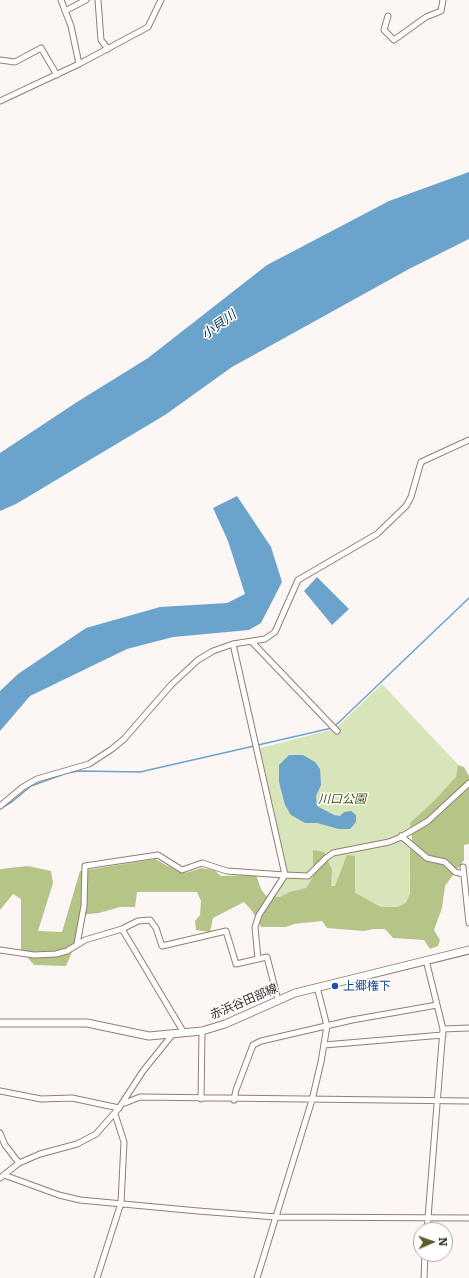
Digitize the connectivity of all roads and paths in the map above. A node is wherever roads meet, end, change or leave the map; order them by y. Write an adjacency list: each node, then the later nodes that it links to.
1 (61, 0): 6 (street)
2 (86, 0): 6 (street)
3 (98, 0): 8 (street)
4 (161, 0): 8 (street)
5 (443, 0): 7 (street)
6 (65, 11): 10 (street)
7 (388, 16)
8 (108, 49): 10 (street)
9 (0, 60): 11 (street)
10 (78, 64): 11 (street)
11 (57, 75): 12 (street)
12 (0, 101)
13 (469, 440): 14 (street)
14 (252, 642): 15 (street); 16 (street)
15 (233, 644): 18 (street); 22 (street)
16 (336, 731)
17 (469, 783): 19 (street)
18 (0, 806)
19 (401, 836): 21 (street); 22 (street)
20 (463, 866): 21 (street)
21 (463, 874): 23 (street)
22 (285, 875): 25 (street); 28 (street)
23 (469, 922)
24 (122, 929): 25 (street); 28 (street); 38 (street)
25 (77, 944): 26 (street)
26 (0, 950)
27 (469, 950): 29 (main road, 赤浜谷田部線)
28 (258, 959): 31 (street)
29 (426, 960): 30 (main road, 赤浜谷田部線); 32 (street)
30 (317, 988): 31 (main road, 赤浜谷田部線); 34 (street)
31 (278, 1000): 36 (main road, 赤浜谷田部線)
32 (437, 1005): 34 (street); 37 (street)
33 (0, 1023): 39 (main road, 赤浜谷田部線)
34 (327, 1026): 40 (street); 43 (street)
35 (469, 1028): 37 (street)
36 (202, 1031): 38 (main road, 赤浜谷田部線); 42 (street)
37 (443, 1032): 40 (street); 45 (street)
38 (184, 1033): 39 (main road, 赤浜谷田部線)
39 (172, 1035): 47 (street)
40 (324, 1045): 44 (street)
41 (0, 1091): 48 (street)
42 (201, 1099): 43 (street); 47 (street)
43 (234, 1100): 44 (street)
44 (312, 1100): 45 (street); 54 (street)
45 (438, 1101): 46 (street); 55 (street)
46 (469, 1101)
47 (123, 1102): 48 (street)
48 (119, 1108): 49 (street)
49 (114, 1114): 51 (street); 53 (street)
50 (0, 1133): 51 (street)
51 (19, 1163): 52 (street)
52 (2, 1177): 53 (street)
53 (121, 1203): 54 (street); 59 (street)
54 (276, 1217): 55 (street); 60 (street)
55 (428, 1217): 56 (street); 57 (street)
56 (469, 1218)
57 (428, 1222)
58 (425, 1262): 61 (street)
59 (97, 1278)
60 (257, 1278)
61 (424, 1278)

